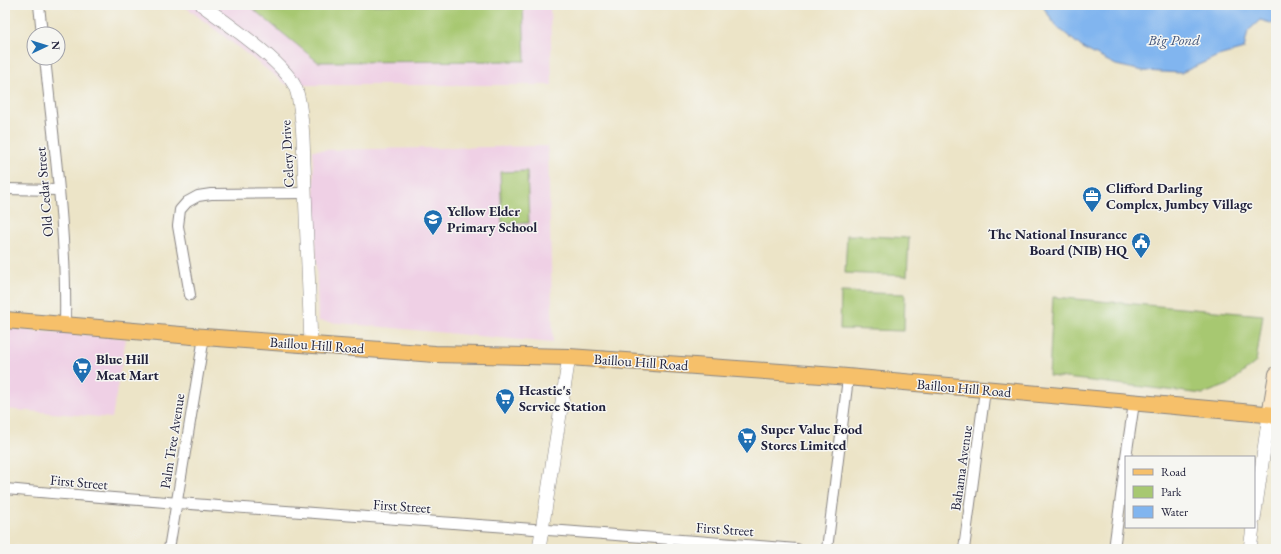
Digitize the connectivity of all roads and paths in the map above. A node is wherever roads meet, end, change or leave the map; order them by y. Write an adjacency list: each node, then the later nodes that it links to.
1 (40, 5): 3 (street)
2 (202, 5): 7 (street, Celery Drive)
3 (41, 26)
4 (46, 66): 6 (street, Old Cedar Street)
5 (5, 189): 6 (street)
6 (58, 190): 10 (street, Old Cedar Street)
7 (305, 193): 8 (street); 12 (street, Celery Drive)
8 (190, 295)
9 (5, 320): 10 (main road, Baillou Hill Road)
10 (65, 324): 11 (main road, Baillou Hill Road)
11 (204, 337): 12 (main road, Baillou Hill Road); 22 (street, Palm Tree Avenue)
12 (311, 344): 13 (main road, Baillou Hill Road)
13 (568, 356): 15 (main road, Baillou Hill Road); 25 (street)
14 (1276, 374): 18 (main road)
15 (848, 378): 16 (main road, Baillou Hill Road); 29 (street)
16 (985, 390): 17 (main road, Baillou Hill Road); 30 (street, Bahama Avenue)
17 (1134, 403): 18 (main road, Baillou Hill Road); 19 (street)
18 (1273, 415): 23 (street)
19 (1126, 456)
20 (1125, 466): 31 (street)
21 (5, 489): 22 (street, First Street)
22 (176, 504): 25 (street, First Street); 26 (street, Palm Tree Avenue)
23 (1255, 514)
24 (1253, 528): 32 (street)
25 (542, 530): 27 (street); 28 (street, First Street)
26 (169, 549)
27 (539, 549)
28 (797, 549)
29 (827, 549)
30 (964, 549)
31 (1114, 549)
32 (1250, 549)

